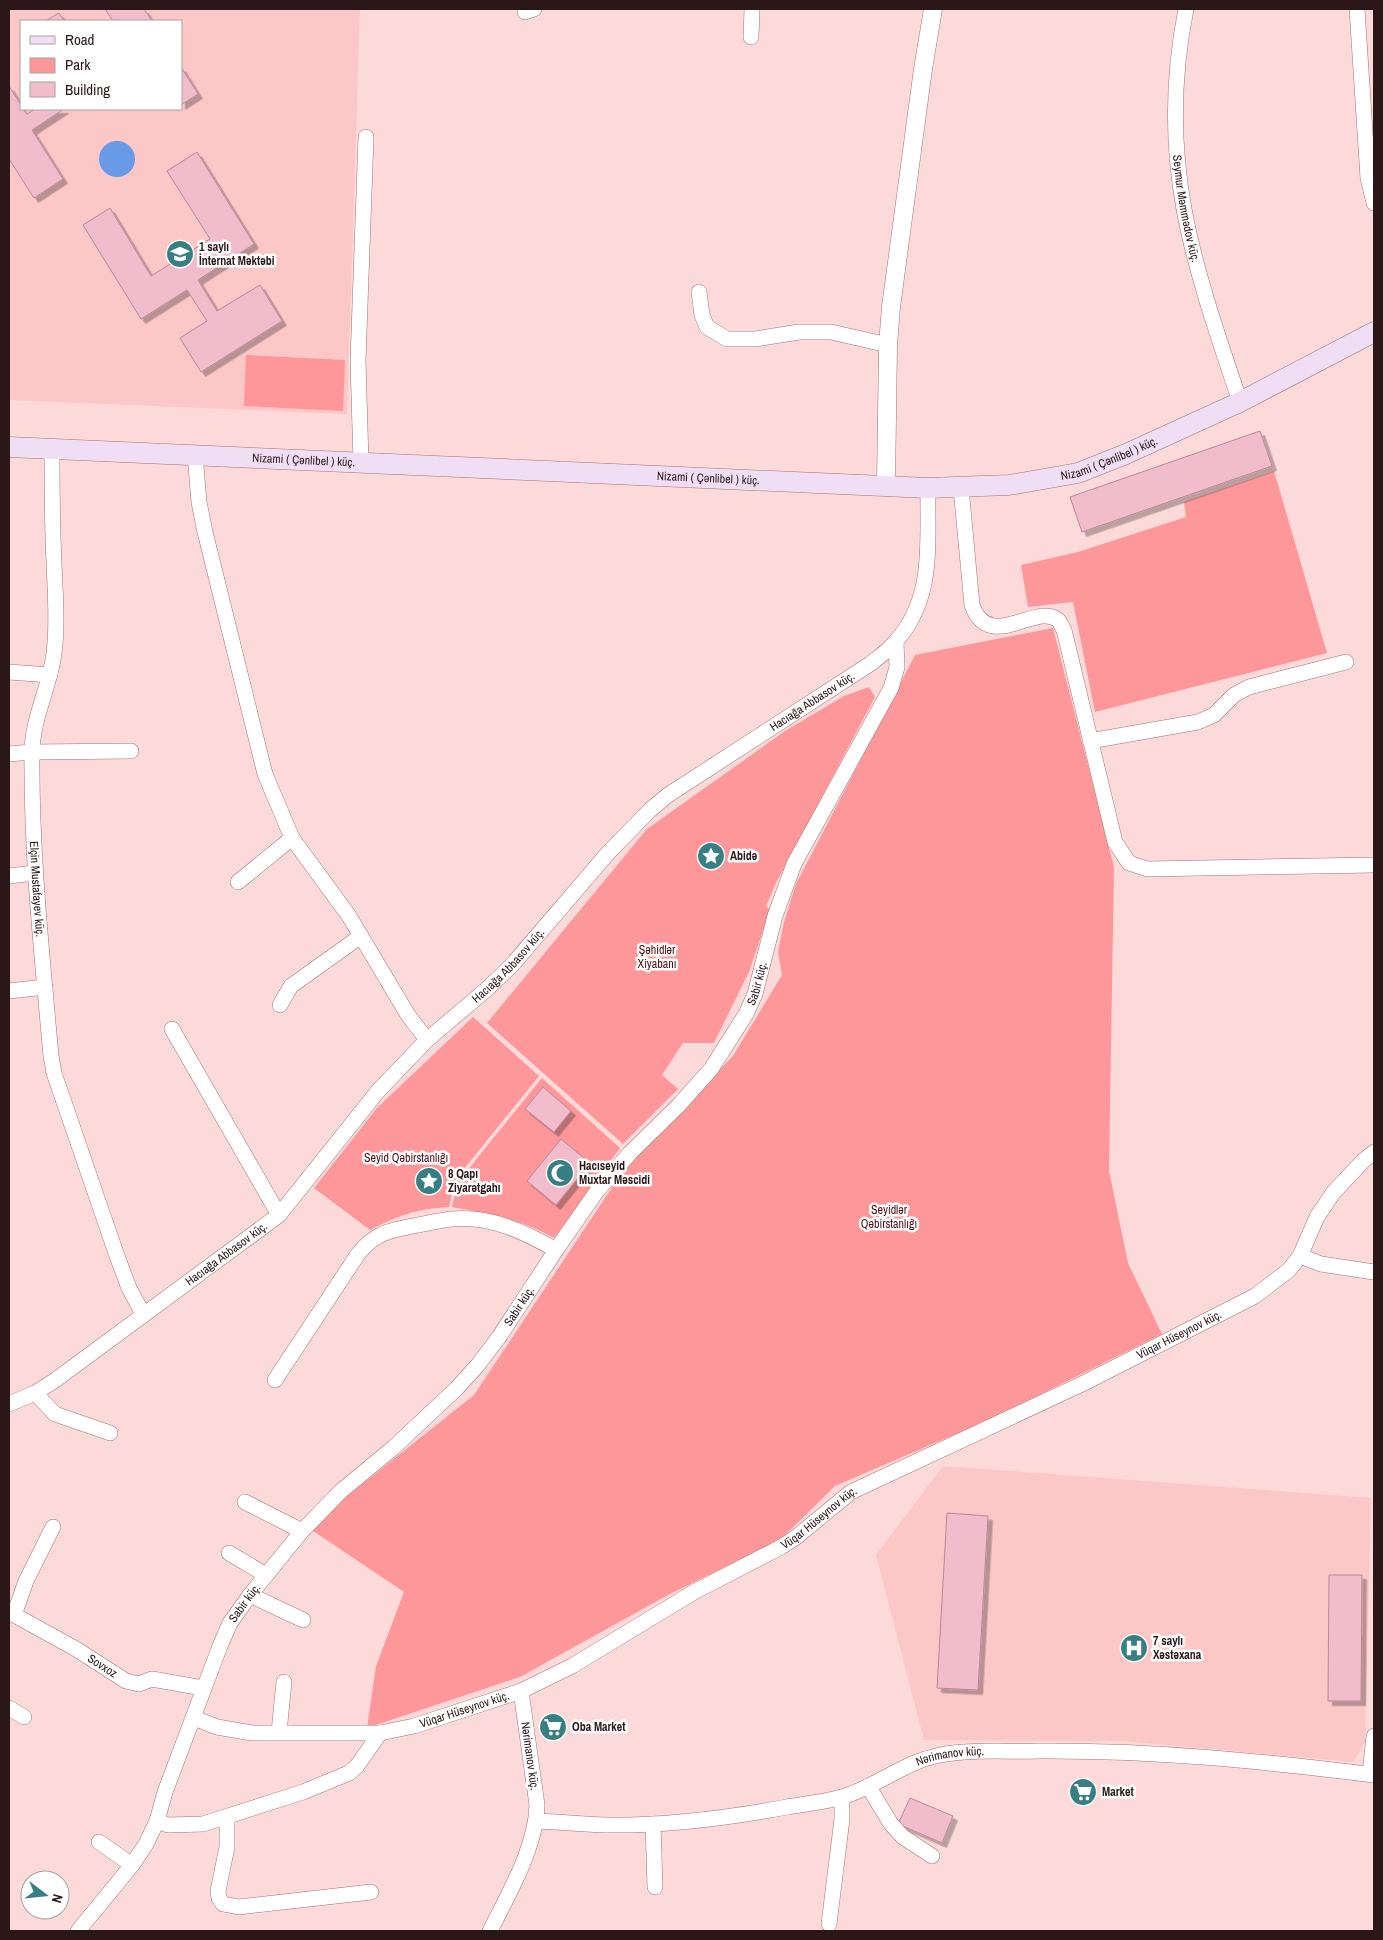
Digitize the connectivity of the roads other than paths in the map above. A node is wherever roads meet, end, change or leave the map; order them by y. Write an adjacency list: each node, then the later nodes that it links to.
1 (752, 9): 5 (street)
2 (933, 9): 10 (street)
3 (1186, 9): 11 (street, Seymur Məmmədov küç.)
4 (1357, 9): 7 (street)
5 (751, 37)
6 (366, 137): 15 (street)
7 (1374, 203)
8 (699, 292): 10 (street)
9 (1374, 332): 11 (main road, Nizami ( Çənlibel ) küç.)
10 (888, 345): 16 (street)
11 (1240, 402): 18 (main road, Nizami ( Çənlibel ) küç.)
12 (9, 447): 13 (main road, Nizami ( Çənlibel ) küç.)
13 (52, 448): 14 (main road, Nizami ( Çənlibel ) küç.); 22 (street, Elçin Mustafayev küç.)
14 (195, 454): 15 (main road, Nizami ( Çənlibel ) küç.); 27 (street)
15 (361, 462): 16 (main road, Nizami ( Çənlibel ) küç.)
16 (886, 485): 17 (main road, Nizami ( Çənlibel ) küç.)
17 (928, 488): 18 (main road, Nizami ( Çənlibel ) küç.); 19 (street, Hacıağa Abbasov küç.)
18 (961, 488): 23 (street)
19 (896, 642): 37 (street, Hacıağa Abbasov küç.); 40 (street, Sabir küç.)
20 (1346, 662): 23 (street)
21 (9, 672): 22 (street)
22 (50, 676): 25 (street, Elçin Mustafayev küç.)
23 (1090, 741): 28 (street)
24 (131, 751): 25 (street)
25 (32, 752): 26 (street); 29 (street, Elçin Mustafayev küç.)
26 (9, 754)
27 (292, 838): 31 (street); 32 (street)
28 (1374, 866)
29 (35, 873): 30 (street); 33 (street, Elçin Mustafayev küç.)
30 (9, 876)
31 (238, 882)
32 (361, 936): 35 (street); 37 (street)
33 (45, 987): 34 (street); 43 (street, Elçin Mustafayev küç.)
34 (9, 991)
35 (280, 1005)
36 (172, 1029): 39 (street)
37 (427, 1040): 39 (street, Hacıağa Abbasov küç.)
38 (1374, 1152): 41 (street, Vüqar Hüseynov küç.)
39 (279, 1215): 43 (street, Hacıağa Abbasov küç.)
40 (556, 1250): 44 (street); 50 (street, Sabir küç.)
41 (1300, 1256): 42 (street); 58 (street, Vüqar Hüseynov küç.)
42 (1374, 1272)
43 (143, 1314): 45 (street, Hacıağa Abbasov küç.)
44 (275, 1380)
45 (35, 1393): 46 (street, Hacıağa Abbasov küç.); 47 (street)
46 (9, 1404)
47 (110, 1433)
48 (245, 1502): 50 (street)
49 (53, 1527): 54 (street)
50 (302, 1531): 52 (street, Sabir küç.)
51 (230, 1553): 52 (street)
52 (266, 1575): 53 (street, Sabir küç.)
53 (250, 1595): 55 (street); 57 (street, Sabir küç.)
54 (12, 1614): 57 (street, Sovxoz)
55 (303, 1620)
56 (284, 1682): 62 (street)
57 (203, 1688): 61 (street, Sabir küç.)
58 (521, 1691): 63 (street, Vüqar Hüseynov küç.); 70 (street, Nərimanov küç.)
59 (9, 1708): 60 (street)
60 (24, 1717)
61 (194, 1718): 62 (street, Vüqar Hüseynov küç.); 69 (street, Sabir küç.)
62 (279, 1732): 63 (street, Vüqar Hüseynov küç.)
63 (380, 1733): 68 (street)
64 (1374, 1736): 65 (street)
65 (1372, 1775): 66 (street, Nərimanov küç.)
66 (868, 1786): 67 (street, Nərimanov küç.); 73 (street)
67 (842, 1797): 71 (street, Nərimanov küç.); 77 (street)
68 (227, 1818): 69 (street); 76 (street)
69 (157, 1821): 74 (street, Sabir küç.)
70 (536, 1821): 71 (street, Nərimanov küç.); 79 (street, Nərimanov küç.)
71 (653, 1824): 75 (street)
72 (98, 1842): 74 (street)
73 (932, 1856)
74 (132, 1865): 78 (street, Sabir küç.)
75 (655, 1887)
76 (371, 1892)
77 (829, 1924)
78 (78, 1931)
79 (490, 1931)

